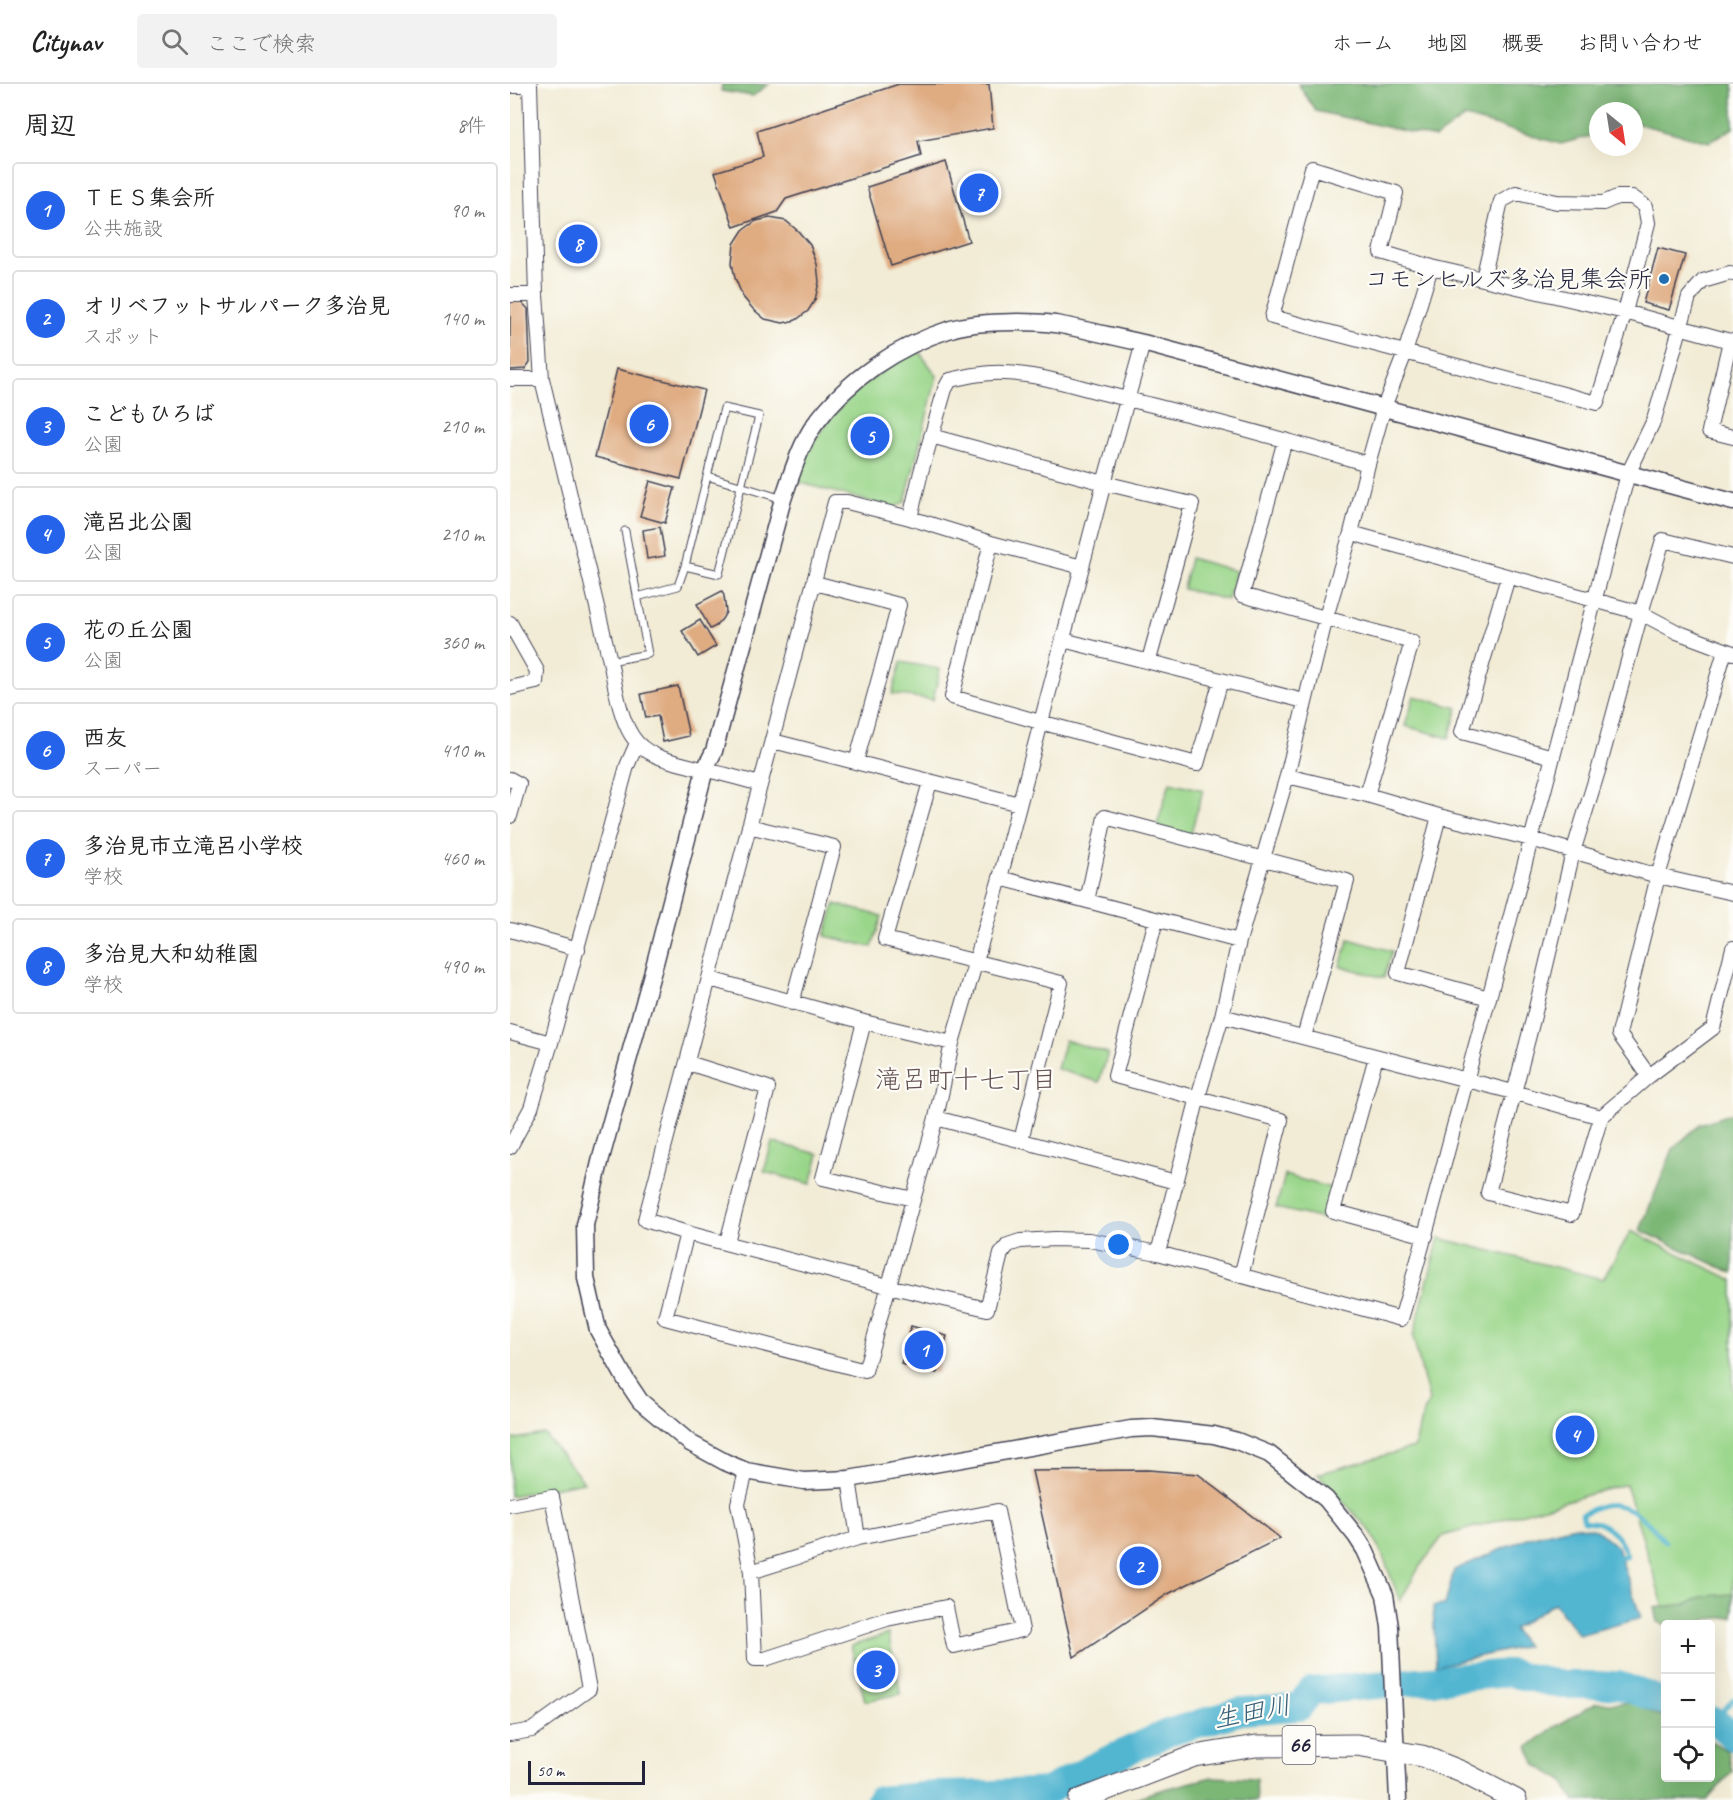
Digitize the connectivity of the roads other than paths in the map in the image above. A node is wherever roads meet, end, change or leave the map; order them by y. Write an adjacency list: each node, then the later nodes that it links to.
1 (530, 85): 2 (street); 7 (street)
2 (510, 86)
3 (1431, 267): 5 (street); 12 (street); 12 (street)
4 (1733, 274): 9 (street)
5 (1483, 279): 8 (street); 8 (street)
6 (510, 295): 7 (street)
7 (536, 295): 14 (street)
8 (1625, 312): 9 (street); 12 (street)
9 (1679, 328): 10 (street); 21 (street)
10 (1731, 340): 18 (street)
11 (1143, 343): 15 (street); 16 (street); 25 (street)
12 (1405, 353): 16 (street)
13 (510, 379): 14 (street)
14 (542, 379): 44 (street)
15 (1127, 399): 17 (street); 19 (street); 23 (street)
16 (1384, 407): 20 (street); 21 (street)
17 (931, 436): 23 (street); 27 (street)
18 (1733, 437)
19 (1285, 440): 20 (street); 39 (street)
20 (1368, 464): 29 (street)
21 (1628, 474): 26 (street); 37 (street)
22 (707, 476): 24 (lane); 24 (lane); 32 (lane)
23 (1104, 483): 33 (street); 43 (street)
24 (741, 486): 25 (lane); 32 (lane)
25 (783, 499): 53 (street)
26 (1733, 502)
27 (910, 518): 30 (street); 35 (street)
28 (625, 531): 36 (lane)
29 (1351, 533): 34 (street); 39 (street)
30 (991, 543): 33 (street); 48 (street)
31 (1733, 557): 38 (street)
32 (685, 566): 36 (lane)
33 (1082, 567): 41 (street)
34 (1508, 578): 37 (street); 51 (street)
35 (815, 583): 49 (street); 52 (street)
36 (637, 597): 44 (lane)
37 (1595, 600): 38 (street); 51 (street)
38 (1641, 613): 42 (street); 64 (street)
39 (1326, 617): 47 (street); 58 (street)
40 (510, 623): 46 (street)
41 (1063, 640): 43 (street); 48 (street)
42 (1729, 652): 66 (street)
43 (1149, 660): 45 (street)
44 (610, 661): 50 (street)
45 (1221, 680): 47 (street); 48 (street)
46 (510, 688)
47 (1304, 701): 54 (street)
48 (1040, 722): 59 (street)
49 (772, 741): 52 (street); 57 (street)
50 (637, 743): 53 (street); 74 (street)
51 (1553, 756): 63 (street)
52 (856, 762): 56 (street)
53 (705, 769): 57 (street); 103 (street)
54 (1287, 776): 58 (street); 65 (street)
55 (510, 779): 60 (street)
56 (930, 782): 59 (street); 75 (street)
57 (760, 784): 62 (street)
58 (1367, 795): 61 (street)
59 (1019, 804): 67 (street)
60 (510, 816)
61 (1439, 816): 63 (street); 77 (street)
62 (749, 826): 76 (street); 78 (street)
63 (1531, 839): 64 (street); 77 (street)
64 (1573, 852): 66 (street); 89 (street)
65 (1262, 858): 69 (street); 72 (street); 82 (street)
66 (1658, 876): 68 (street); 87 (street)
67 (1000, 878): 69 (street); 75 (street)
68 (1733, 893)
69 (1087, 901): 70 (street)
70 (1156, 920): 72 (street); 90 (street)
71 (510, 930): 74 (street)
72 (1239, 941): 79 (street)
73 (1733, 948): 87 (street)
74 (578, 949): 83 (street)
75 (976, 961): 84 (street); 94 (street)
76 (710, 979): 78 (street); 86 (street)
77 (1489, 998): 88 (street)
78 (792, 1003): 80 (street)
79 (1222, 1016): 82 (street); 90 (street)
80 (864, 1022): 84 (street); 96 (street)
81 (510, 1032): 83 (street)
82 (1304, 1037): 85 (street)
83 (551, 1043): 93 (street)
84 (952, 1043): 92 (street)
85 (1376, 1057): 88 (street); 98 (street)
86 (688, 1063): 97 (street); 99 (street)
87 (1648, 1076): 91 (street)
88 (1465, 1080): 89 (street); 98 (street)
89 (1513, 1092): 91 (street); 91 (street)
90 (1198, 1097): 95 (street); 101 (street)
91 (1601, 1117)
92 (936, 1118): 94 (street); 96 (street)
93 (512, 1139)
94 (1021, 1140): 95 (street)
95 (1176, 1182): 100 (street)
96 (913, 1199): 102 (street)
97 (687, 1233): 99 (street); 102 (street)
98 (1426, 1236): 101 (street)
99 (727, 1242): 102 (street)
100 (1158, 1253): 101 (street); 102 (street)
101 (1241, 1276)
102 (888, 1286)
103 (746, 1471): 104 (street); 107 (street)
104 (849, 1479): 106 (street); 109 (street)
105 (510, 1505): 108 (street)
106 (858, 1538): 107 (street); 107 (street)
107 (752, 1572)
108 (510, 1731)
109 (1396, 1752): 110 (main road, 66); 111 (street); 112 (main road, 66)
110 (1079, 1800)
111 (1398, 1800)
112 (1516, 1800)

